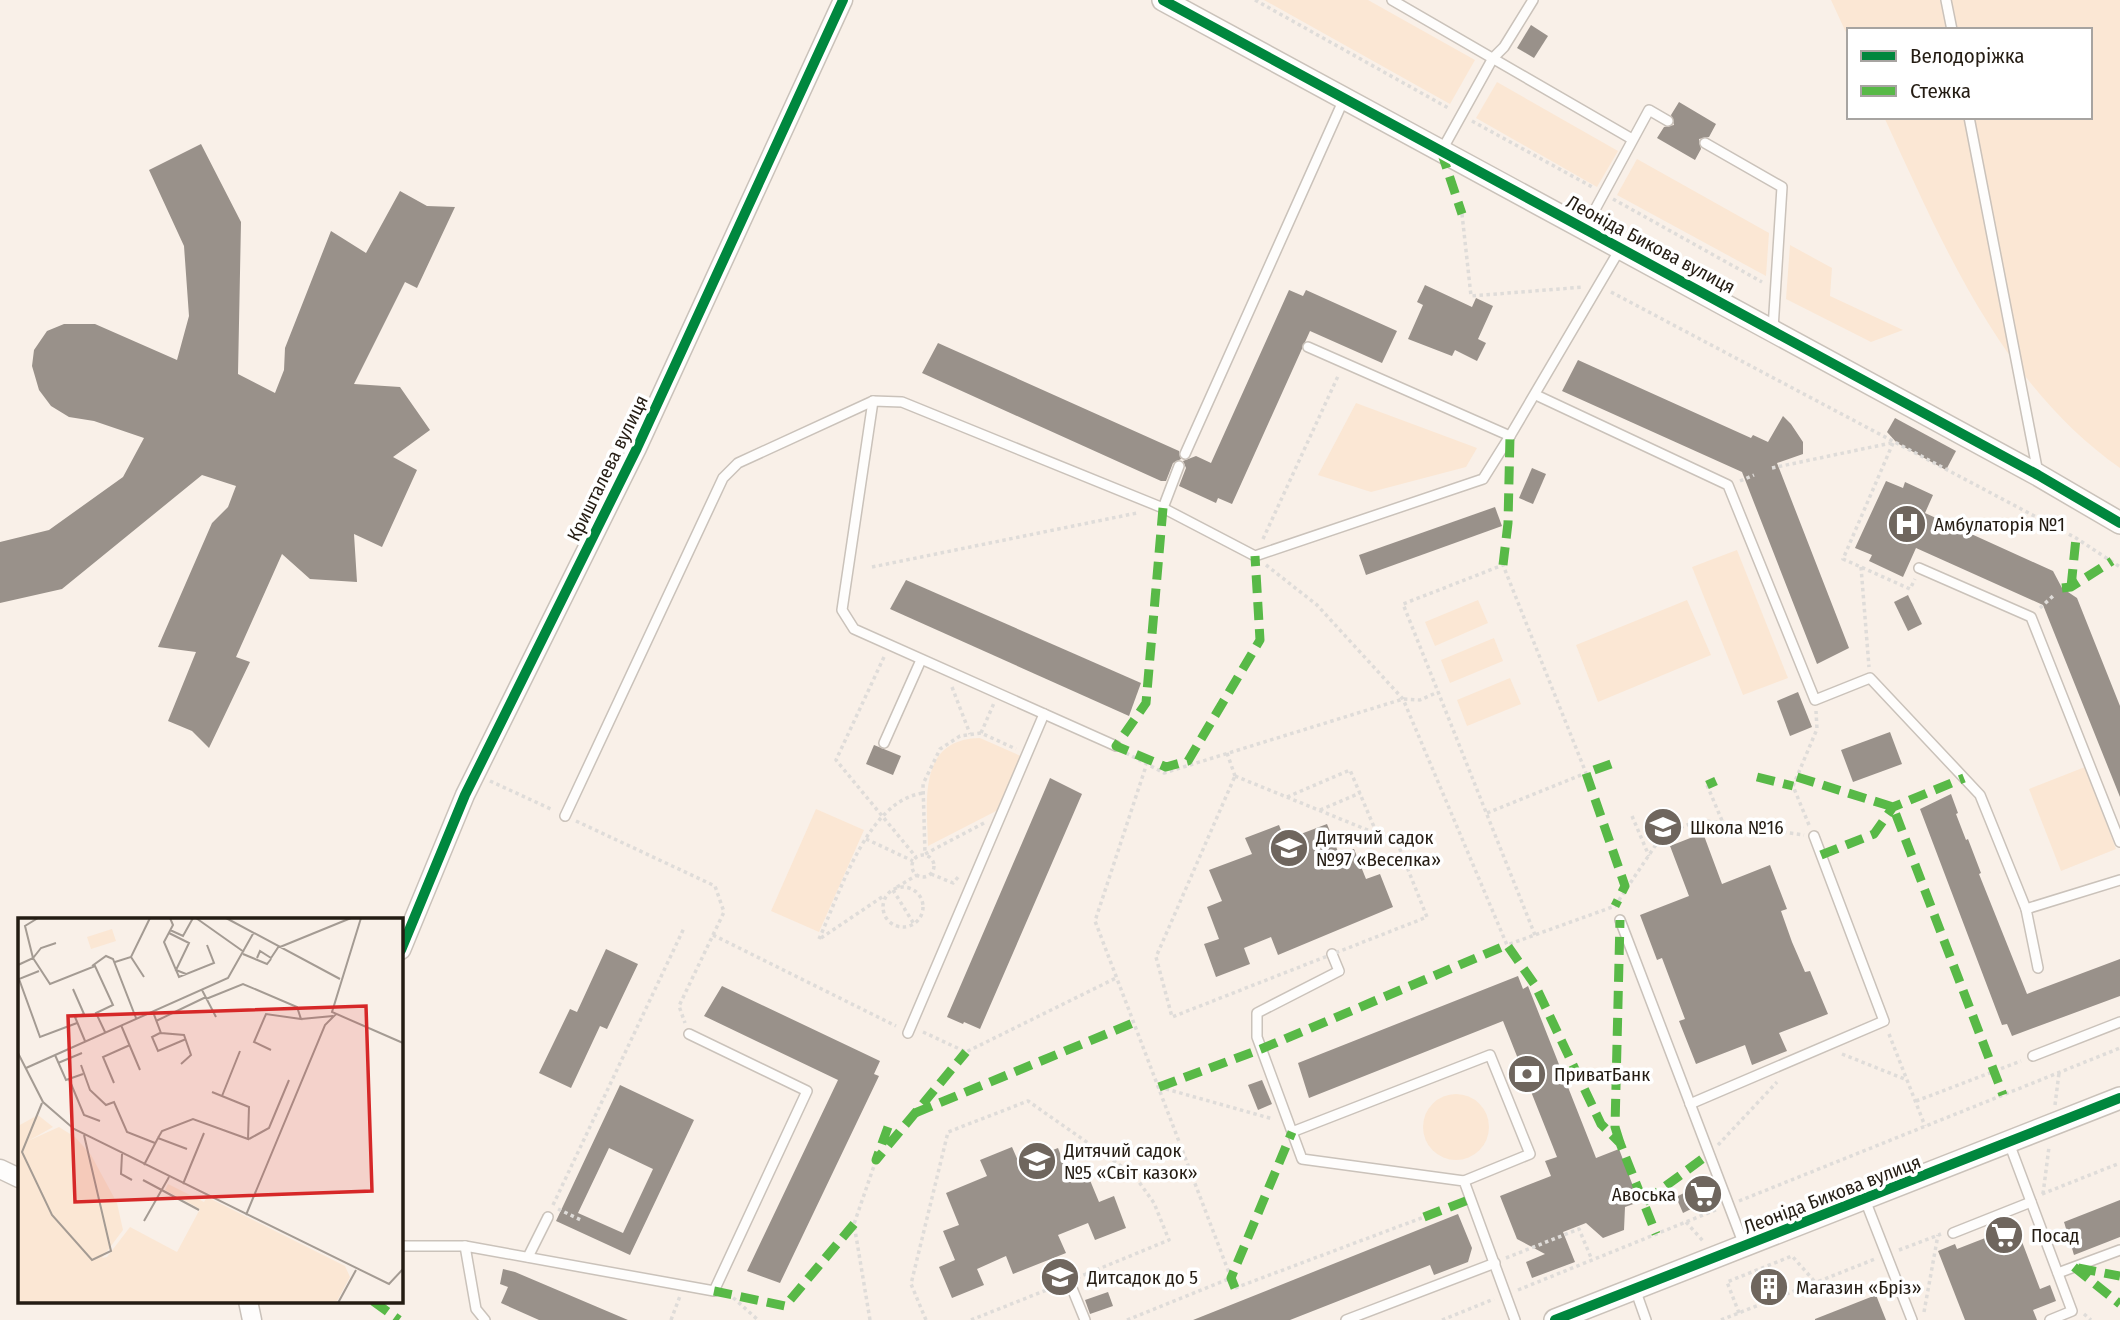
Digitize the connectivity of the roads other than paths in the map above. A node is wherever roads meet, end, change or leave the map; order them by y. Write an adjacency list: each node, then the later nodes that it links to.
1 (843, 0): 37 (street, Кришталева вулиця)
2 (1163, 0): 8 (street, Леоніда Бикова вулиця)
3 (1392, 0): 7 (lane)
4 (1533, 0): 7 (lane)
5 (1946, 0): 6 (lane)
6 (1952, 28)
7 (1493, 58): 11 (lane); 13 (lane)
8 (1344, 99): 13 (street, Леоніда Бикова вулиця); 21 (lane)
9 (1969, 119): 23 (lane)
10 (1668, 121): 11 (lane)
11 (1632, 139): 14 (lane)
12 (1705, 143): 16 (lane)
13 (1441, 151): 14 (street, Леоніда Бикова вулиця)
14 (1585, 228): 15 (street, Леоніда Бикова вулиця)
15 (1621, 247): 16 (street, Леоніда Бикова вулиця); 18 (lane)
16 (1773, 331): 23 (street, Леоніда Бикова вулиця)
17 (1308, 347): 20 (lane)
18 (1536, 395): 20 (lane); 35 (lane)
19 (873, 401): 24 (lane); 27 (lane); 31 (lane)
20 (1510, 436): 24 (lane)
21 (1185, 454)
22 (1179, 466): 24 (lane)
23 (2038, 475): 25 (street, Леоніда Бикова вулиця)
24 (1163, 508)
25 (2120, 523)
26 (1919, 568): 33 (lane)
27 (921, 660): 28 (lane); 29 (lane)
28 (1044, 714): 30 (lane); 41 (lane)
29 (884, 743)
30 (1115, 746)
31 (565, 816)
32 (1814, 836): 45 (lane)
33 (2120, 842)
34 (2120, 880): 35 (lane)
35 (2026, 909): 39 (lane)
36 (1620, 920): 45 (lane)
37 (402, 948)
38 (1332, 954): 46 (lane)
39 (2038, 968)
40 (2120, 1023): 43 (lane)
41 (908, 1033)
42 (689, 1034): 59 (lane)
43 (2033, 1056)
44 (2120, 1098): 47 (street, Леоніда Бикова вулиця)
45 (1690, 1104): 57 (lane)
46 (1290, 1128): 50 (lane); 50 (lane)
47 (2009, 1143): 51 (street, Леоніда Бикова вулиця); 52 (lane)
48 (0, 1169): 49 (street)
49 (18, 1178)
50 (1464, 1181): 60 (lane)
51 (1866, 1200): 57 (street, Леоніда Бикова вулиця); 72 (lane)
52 (2031, 1200): 54 (lane); 61 (lane)
53 (548, 1217): 59 (lane)
54 (1951, 1231)
55 (402, 1245): 56 (lane)
56 (465, 1246): 59 (lane); 66 (lane)
57 (1745, 1247): 63 (street, Леоніда Бикова вулиця)
58 (2120, 1250): 61 (lane)
59 (528, 1257)
60 (1495, 1263): 68 (lane); 69 (lane)
61 (2058, 1273): 73 (lane)
62 (1069, 1281): 67 (lane)
63 (1635, 1289): 70 (street, Леоніда Бикова вулиця); 71 (lane)
64 (248, 1302): 65 (street)
65 (252, 1320)
66 (485, 1320)
67 (1085, 1320)
68 (1346, 1320)
69 (1515, 1320)
70 (1555, 1320)
71 (1646, 1320)
72 (1912, 1320)
73 (2050, 1320)

